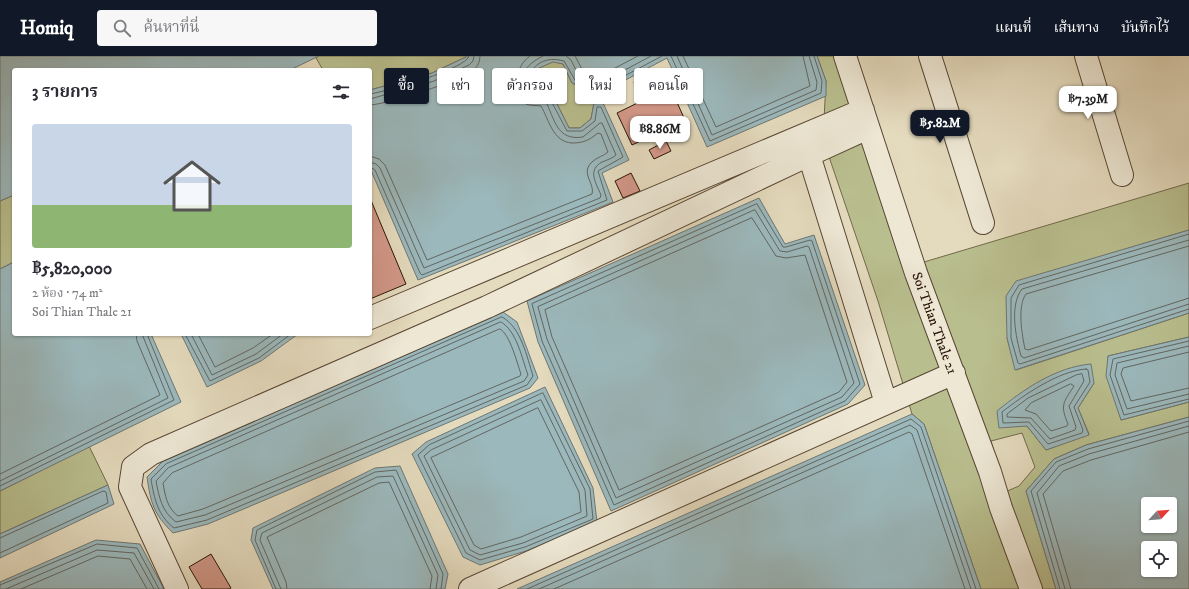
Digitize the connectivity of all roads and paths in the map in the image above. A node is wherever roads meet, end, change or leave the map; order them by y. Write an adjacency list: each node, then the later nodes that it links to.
1 (845, 56): 4 (street, Soi Thian Thale 21)
2 (930, 56): 7 (street)
3 (1086, 56): 6 (street)
4 (866, 119): 5 (street); 8 (street); 9 (street, Soi Thian Thale 21)
5 (809, 154): 10 (street); 11 (street)
6 (1122, 175)
7 (983, 223)
8 (372, 317)
9 (954, 373): 10 (street); 13 (street, Soi Thian Thale 21)
10 (886, 403): 12 (street)
11 (177, 589)
12 (470, 589)
13 (1031, 589)

